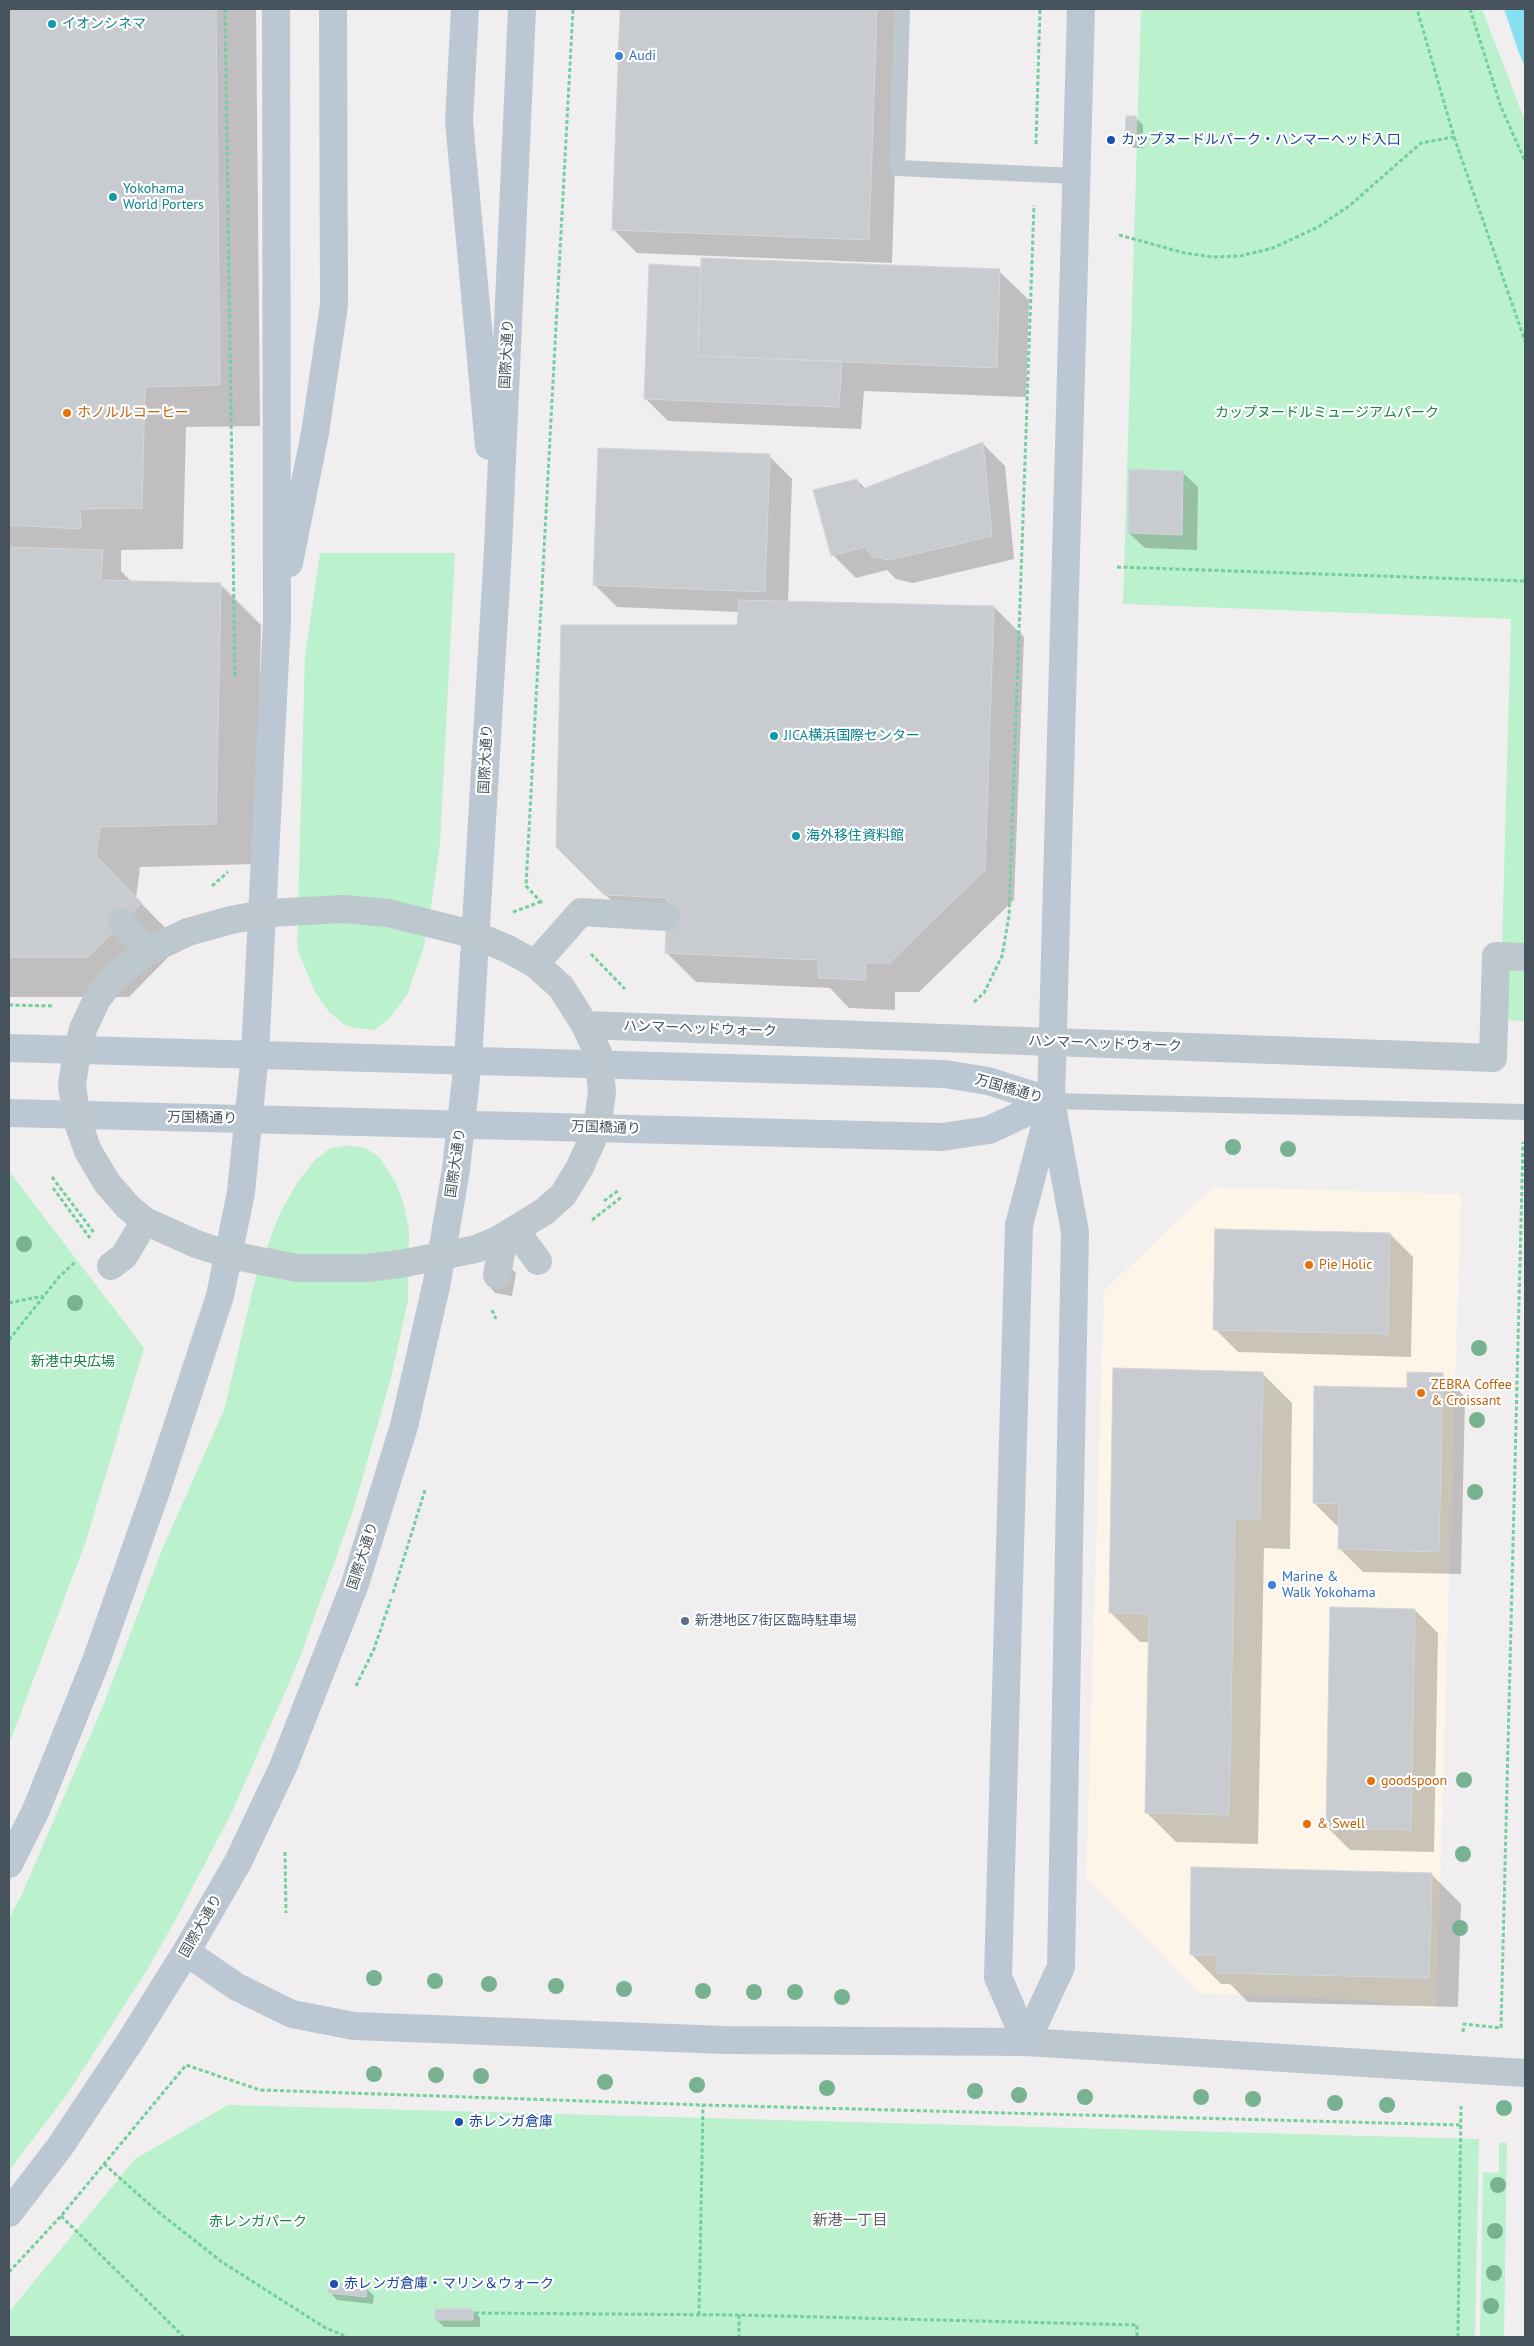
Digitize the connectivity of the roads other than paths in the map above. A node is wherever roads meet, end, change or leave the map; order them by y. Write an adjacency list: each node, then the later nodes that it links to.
1 (276, 9): 9 (street)
2 (333, 9): 9 (street)
3 (465, 9): 8 (street)
4 (522, 9): 8 (street, 国際大通り)
5 (902, 9): 7 (lane)
6 (1081, 9): 7 (street)
7 (1076, 176): 19 (street)
8 (498, 549): 18 (street, 国際大通り)
9 (277, 620): 17 (street)
10 (666, 917): 14 (street, bridge)
11 (122, 922): 12 (street, bridge)
12 (148, 951): 14 (street, bridge); 24 (street, bridge)
13 (1525, 957): 15 (street, ハンマーヘッドウォーク, bridge)
14 (536, 964): 15 (street, bridge)
15 (585, 1025): 25 (street, bridge)
16 (9, 1048): 17 (street, 万国橋通り)
17 (256, 1054): 18 (street, 万国橋通り); 22 (street)
18 (468, 1060): 19 (street, 万国橋通り); 23 (street, 国際大通り)
19 (1051, 1101): 20 (lane); 23 (street, 万国橋通り); 31 (street); 31 (street)
20 (1524, 1112)
21 (9, 1113): 22 (street, 万国橋通り)
22 (250, 1119): 23 (street, 万国橋通り); 29 (street)
23 (462, 1124): 30 (street, 国際大通り)
24 (145, 1222): 25 (street, bridge); 27 (street)
25 (507, 1235): 26 (street); 28 (street)
26 (538, 1261)
27 (114, 1264)
28 (497, 1275)
29 (9, 1864)
30 (186, 1952): 31 (street); 33 (street, 国際大通り)
31 (1026, 2042): 32 (street)
32 (1525, 2073)
33 (9, 2214)

